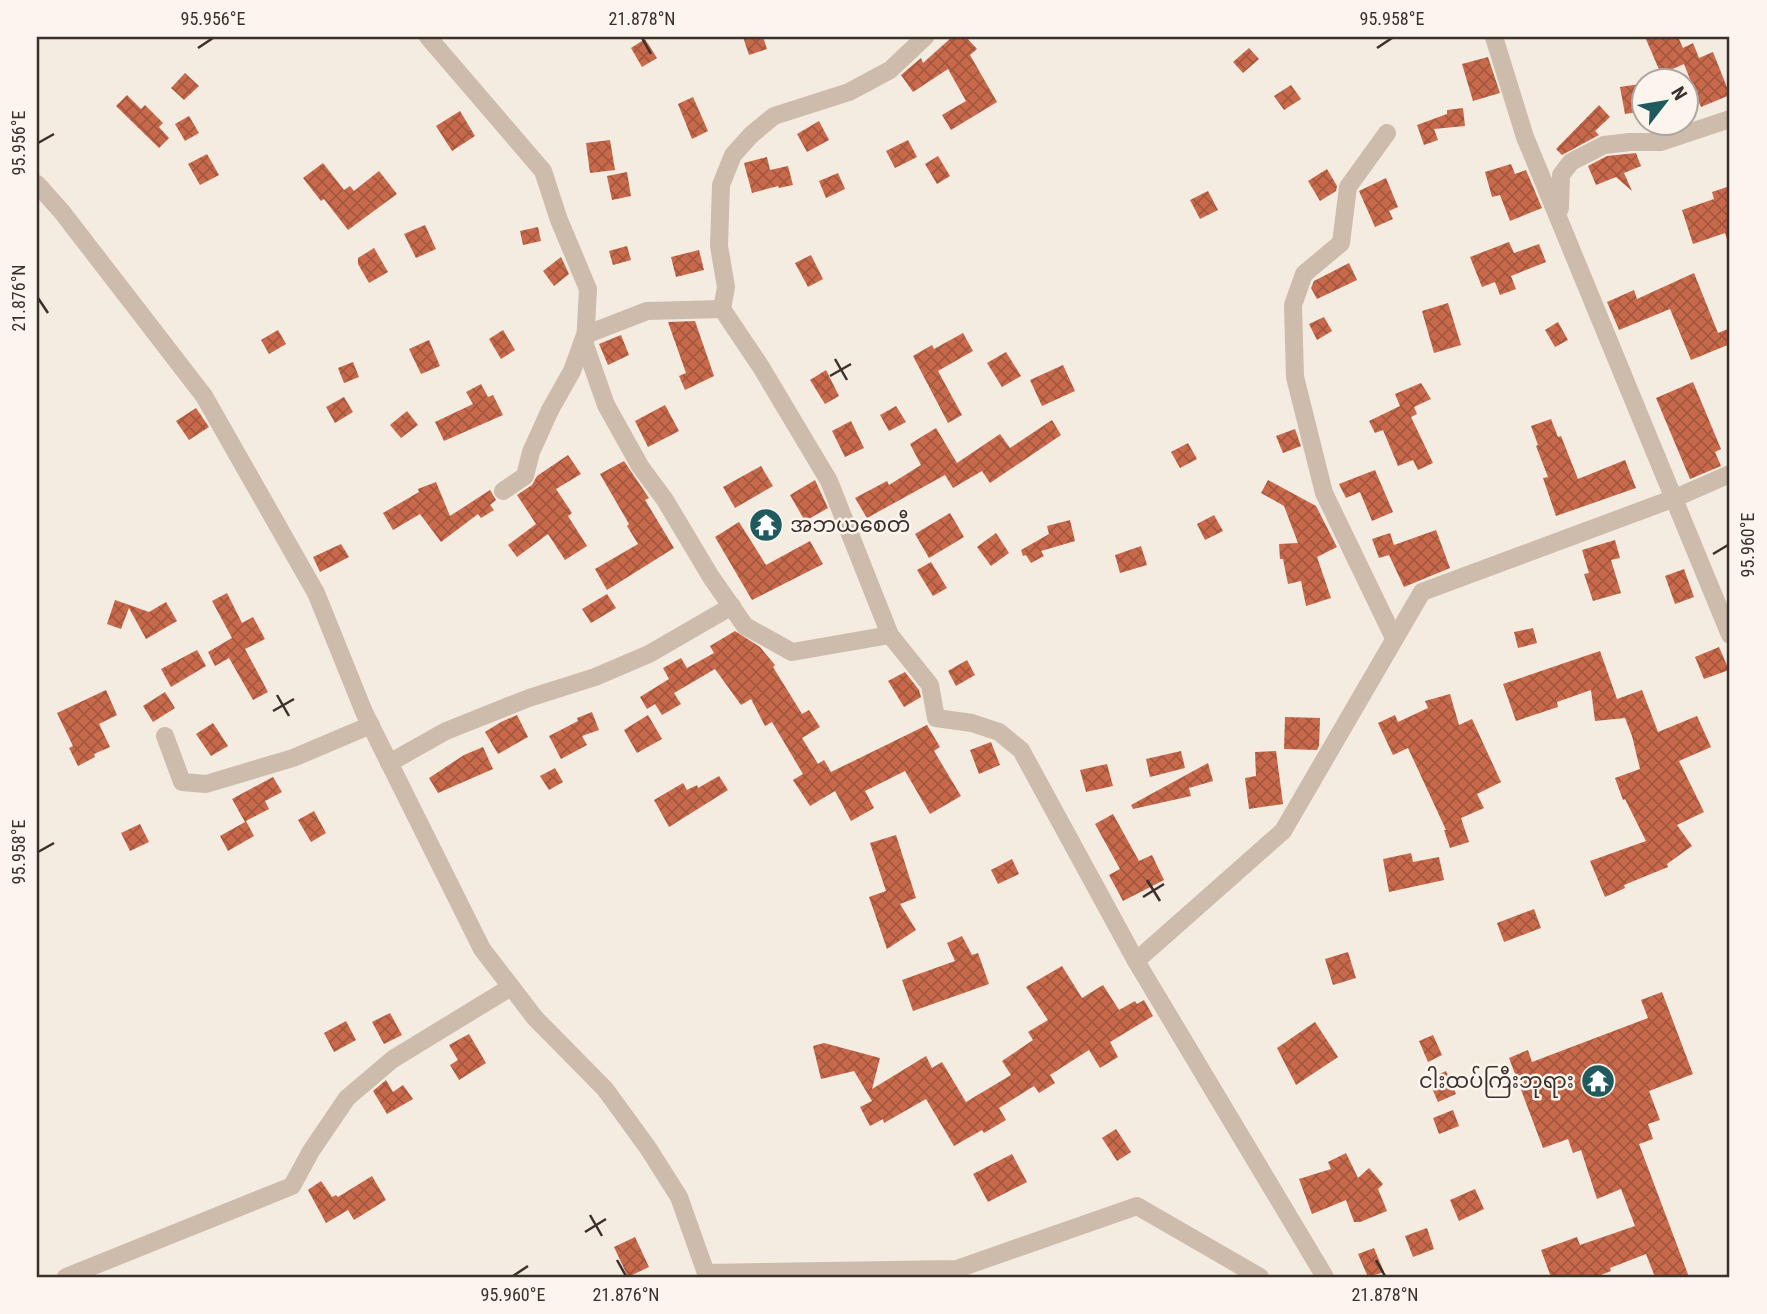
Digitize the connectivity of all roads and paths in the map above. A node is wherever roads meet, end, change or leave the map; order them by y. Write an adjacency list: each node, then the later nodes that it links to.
1 (428, 37): 9 (street)
2 (925, 37): 8 (street)
3 (1494, 37): 7 (street)
4 (1730, 119): 7 (street)
5 (1387, 132): 16 (street)
6 (37, 184): 17 (street)
7 (1555, 210): 12 (street)
8 (722, 309): 9 (street); 14 (street)
9 (585, 335): 11 (street); 13 (street)
10 (1730, 474): 12 (street)
11 (503, 491)
12 (1675, 498): 15 (street); 16 (street)
13 (732, 606): 14 (street); 19 (street)
14 (890, 635): 20 (street)
15 (1730, 635)
16 (1394, 638): 20 (street)
17 (371, 725): 18 (street); 19 (street)
18 (165, 736)
19 (389, 763): 21 (street)
20 (1136, 961): 25 (street)
21 (511, 987): 22 (street); 23 (street)
22 (706, 1275): 24 (street)
23 (66, 1277)
24 (1260, 1277)
25 (1325, 1277)

